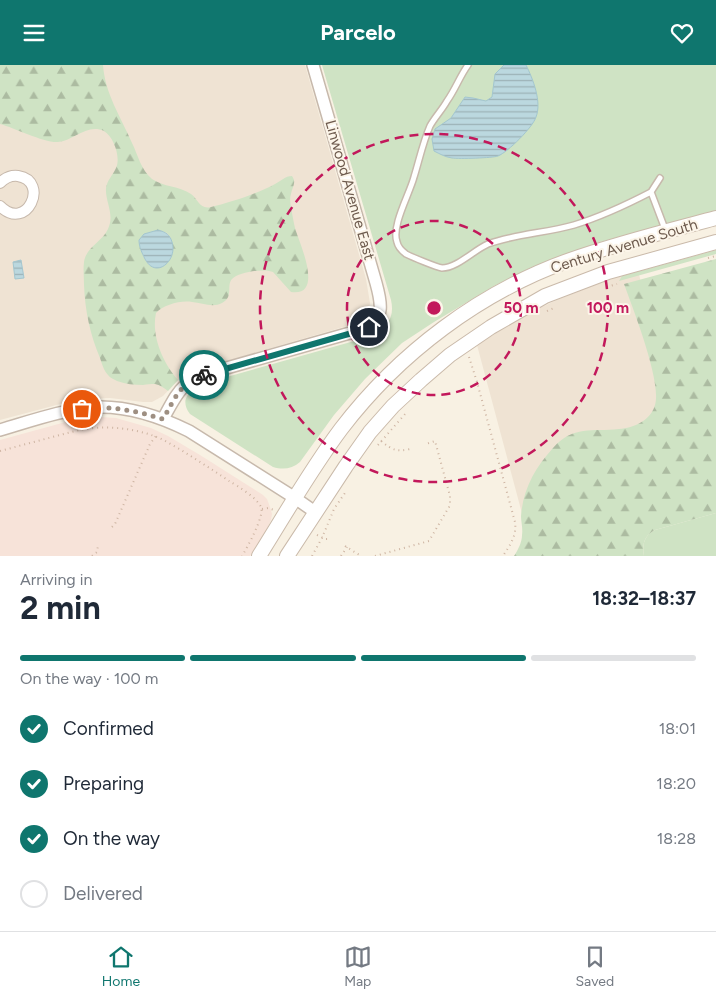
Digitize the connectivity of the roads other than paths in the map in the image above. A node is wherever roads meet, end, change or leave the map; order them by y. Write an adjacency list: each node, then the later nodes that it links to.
1 (314, 65): 10 (street, Linwood Avenue East)
2 (468, 65): 5 (lane)
3 (660, 178): 5 (lane)
4 (0, 183): 6 (street)
5 (651, 192): 8 (lane)
6 (0, 206)
7 (716, 218): 8 (main road, Century Avenue South)
8 (666, 232): 12 (main road, Century Avenue South)
9 (716, 242): 13 (main road, Century Avenue South)
10 (163, 419): 11 (street); 12 (street)
11 (0, 430)
12 (295, 498): 13 (street); 14 (main road, Century Avenue South)
13 (315, 512): 15 (main road, Century Avenue South)
14 (259, 556)
15 (287, 556)

